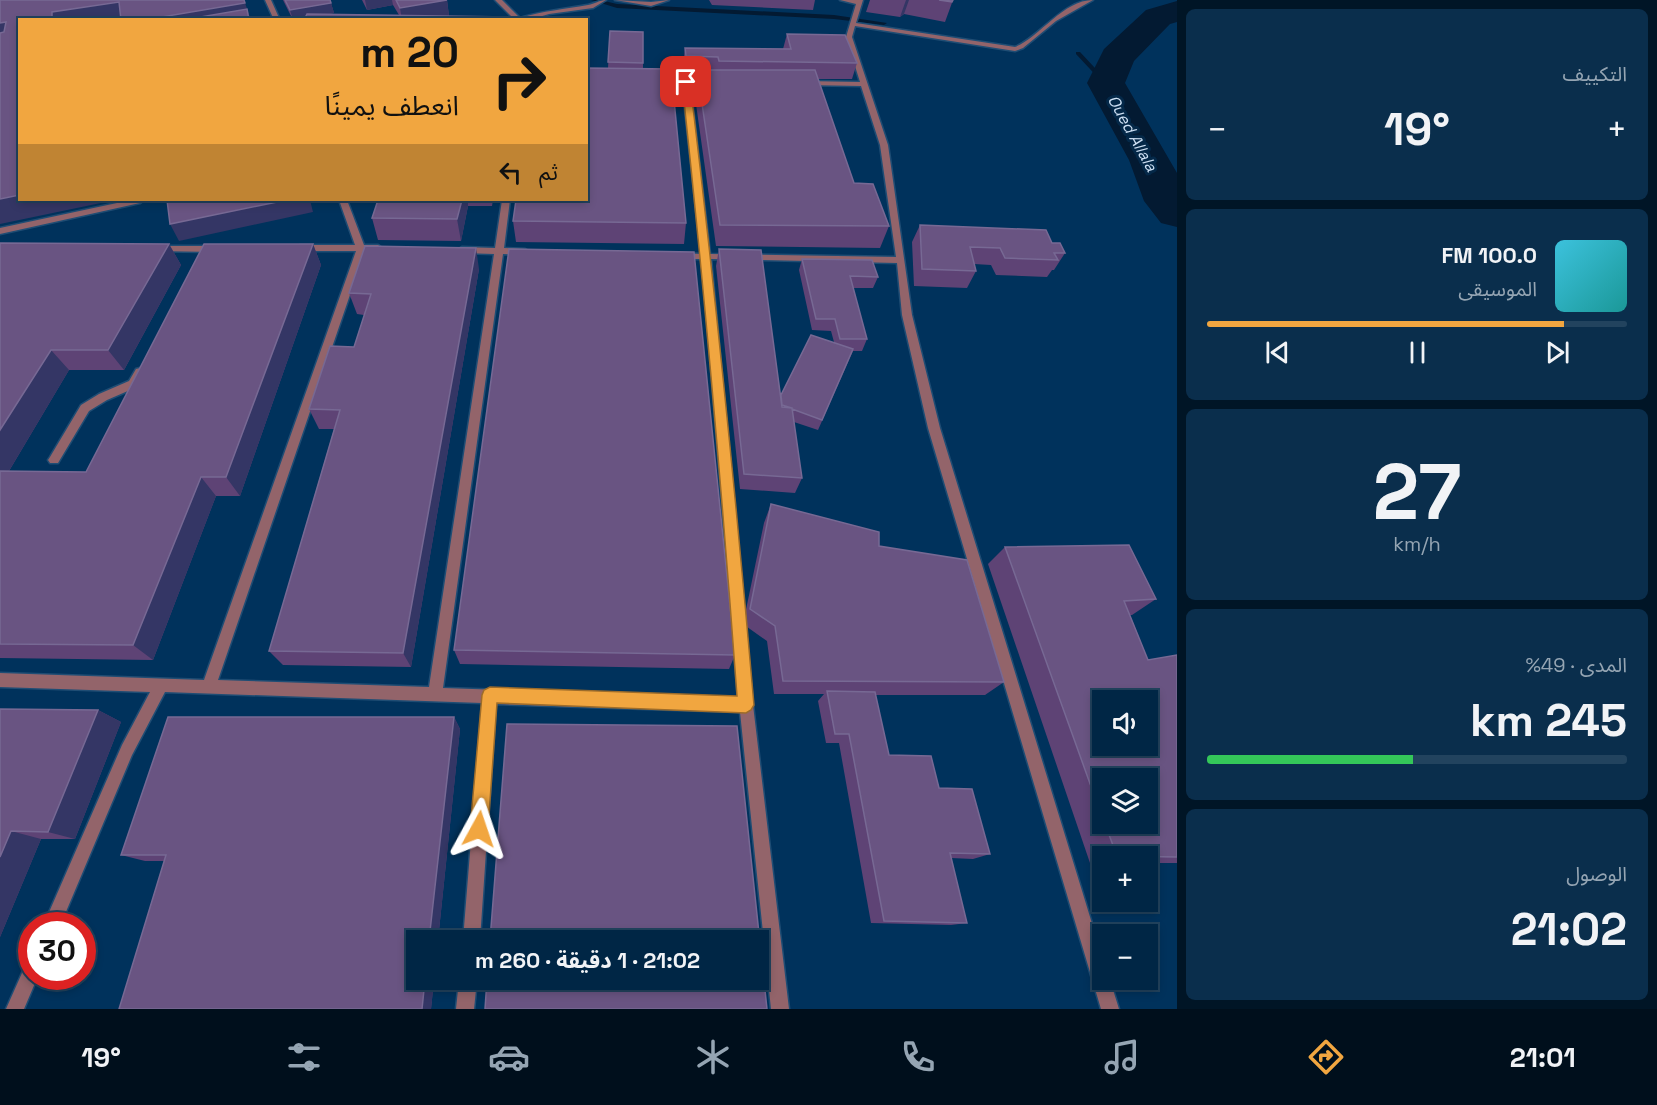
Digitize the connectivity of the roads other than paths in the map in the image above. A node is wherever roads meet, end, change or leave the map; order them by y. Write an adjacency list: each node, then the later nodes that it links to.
1 (268, 0): 9 (street)
2 (498, 0): 10 (street)
3 (603, 0): 11 (street)
4 (618, 0): 5 (street)
5 (666, 0)
6 (843, 0): 8 (street)
7 (1090, 0): 12 (street)
8 (859, 2): 12 (street)
9 (276, 18)
10 (518, 18)
11 (527, 18)
12 (854, 20): 15 (street)
13 (721, 82): 30 (street)
14 (792, 83): 15 (street)
15 (863, 84): 32 (street)
16 (135, 201): 19 (street)
17 (343, 201): 20 (street)
18 (506, 201): 27 (street)
19 (0, 231)
20 (361, 248): 24 (street); 25 (street); 37 (street)
21 (149, 249): 22 (street)
22 (207, 249): 23 (street); 31 (street)
23 (231, 249)
24 (290, 249)
25 (384, 249)
26 (453, 250): 27 (street)
27 (498, 251): 28 (street); 38 (street)
28 (533, 252)
29 (671, 255): 30 (street)
30 (706, 256): 32 (street); 40 (street)
31 (201, 259)
32 (901, 260): 48 (street)
33 (145, 363): 34 (street)
34 (54, 460)
35 (0, 680): 36 (street)
36 (161, 685): 37 (street); 41 (street)
37 (209, 687): 38 (street)
38 (435, 694): 39 (street)
39 (490, 695): 40 (street); 42 (street)
40 (746, 705): 47 (street)
41 (57, 912)
42 (472, 930)
43 (23, 990): 45 (street)
44 (467, 990): 46 (street)
45 (15, 1009)
46 (465, 1009)
47 (780, 1009)
48 (1110, 1009)

